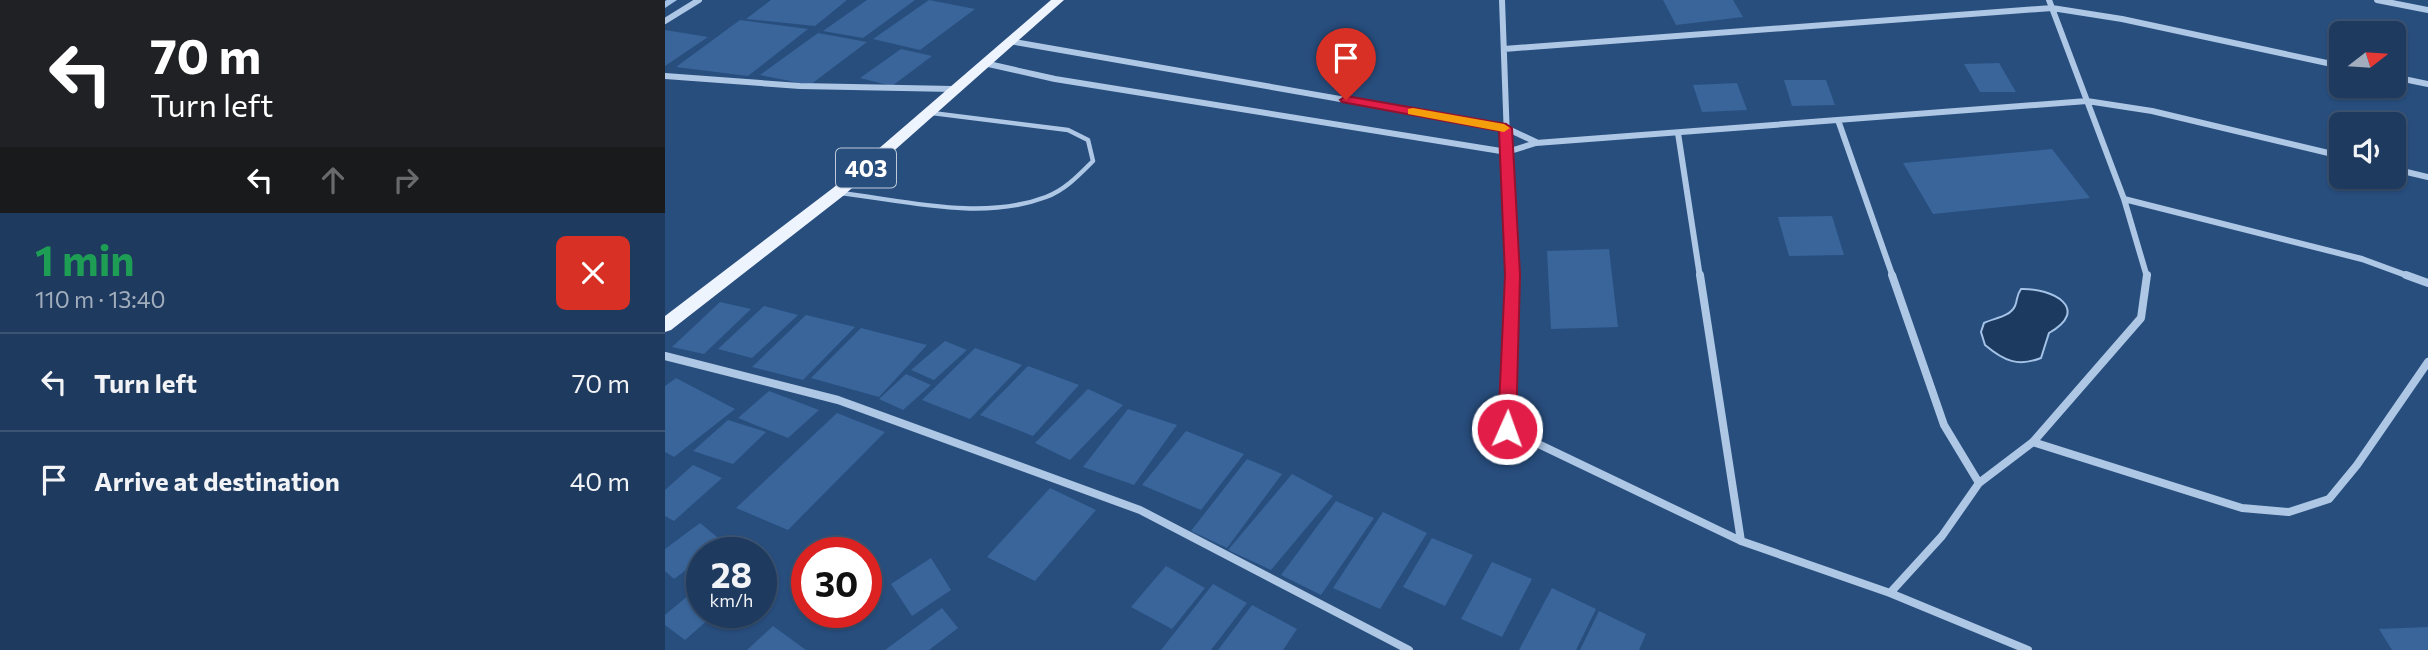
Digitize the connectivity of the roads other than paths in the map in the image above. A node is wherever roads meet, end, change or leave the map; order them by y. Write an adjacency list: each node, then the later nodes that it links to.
1 (699, 0): 7 (street)
2 (1058, 0): 8 (main road, 403)
3 (1502, 0): 9 (street)
4 (2377, 0): 6 (street)
5 (2050, 4): 9 (street); 11 (street); 16 (street)
6 (2428, 10)
7 (665, 21)
8 (1009, 41): 10 (main road, 403); 19 (street)
9 (1504, 49): 19 (street)
10 (983, 63): 15 (main road, 403); 22 (street)
11 (2329, 63)
12 (665, 76): 15 (street)
13 (2406, 79): 14 (street)
14 (2428, 84)
15 (953, 89): 17 (main road, 403)
16 (2087, 101): 18 (street); 23 (street); 27 (street)
17 (930, 113): 26 (main road, 403); 26 (lane)
18 (1838, 120): 20 (street); 33 (street)
19 (1506, 128): 21 (street); 22 (street)
20 (1678, 133): 21 (street); 34 (street)
21 (1536, 143): 22 (street)
22 (1507, 152): 34 (street)
23 (2329, 153)
24 (2406, 172): 25 (street)
25 (2428, 177)
26 (838, 192): 29 (main road, 403)
27 (2124, 199): 28 (street); 32 (street)
28 (2428, 283)
29 (665, 325)
30 (665, 356): 36 (street)
31 (2428, 362): 32 (street)
32 (2033, 442): 33 (street)
33 (1979, 482): 35 (street)
34 (1741, 541): 35 (street)
35 (1889, 593): 37 (street)
36 (1409, 650)
37 (2028, 650)

